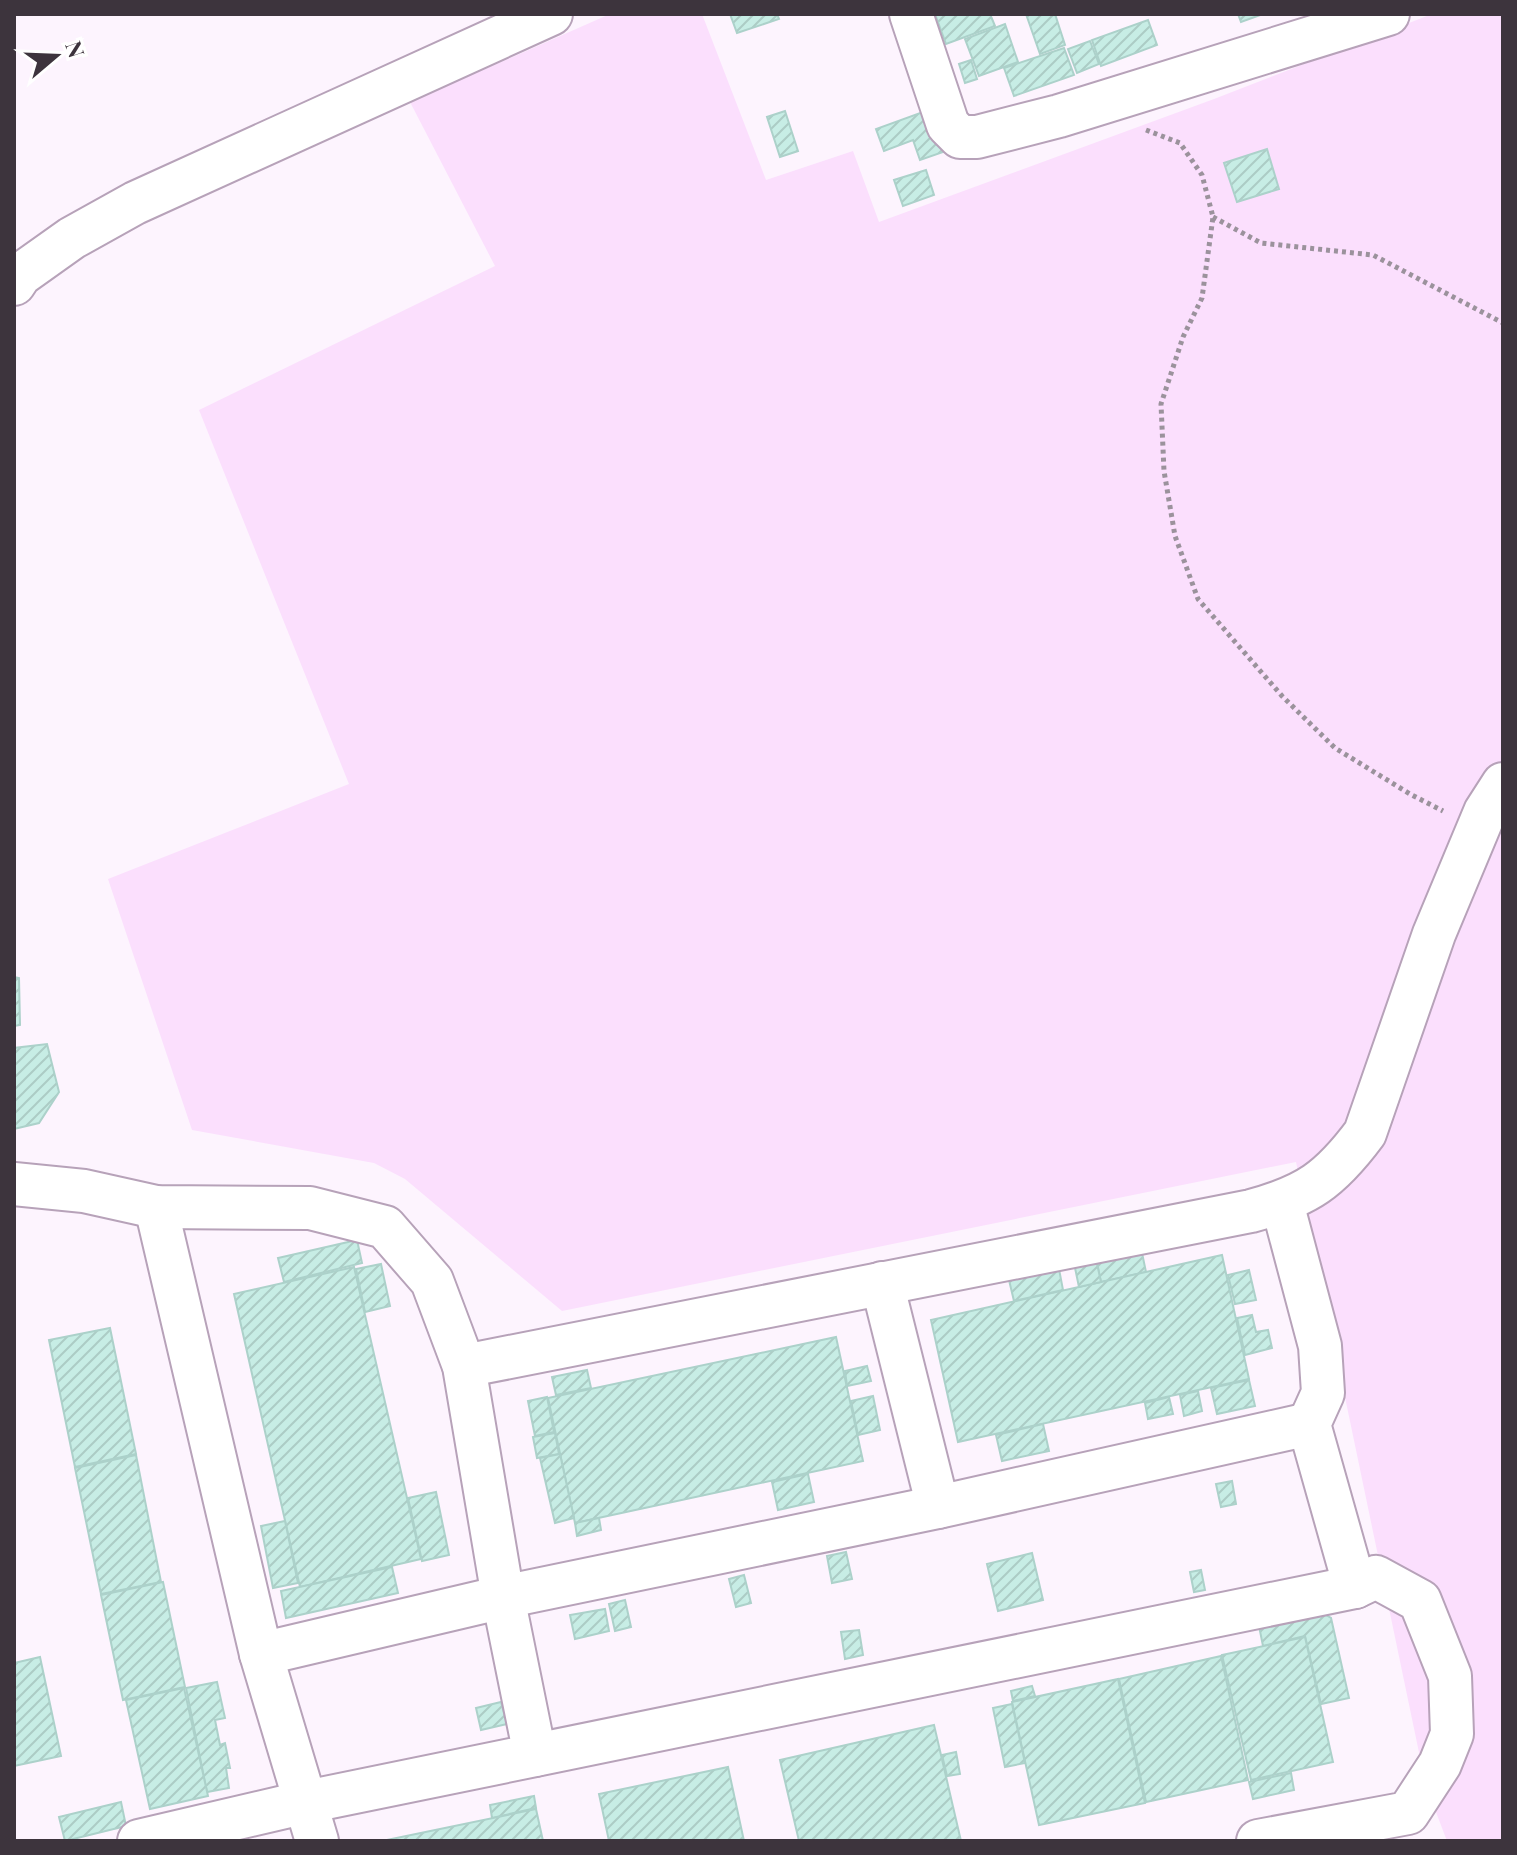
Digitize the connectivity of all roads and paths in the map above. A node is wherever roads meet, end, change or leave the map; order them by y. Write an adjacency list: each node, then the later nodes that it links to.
1 (551, 14): 6 (street)
2 (911, 14): 3 (street)
3 (1388, 14)
4 (1141, 128): 5 (path)
5 (1213, 217): 7 (path); 9 (path)
6 (14, 284)
7 (1503, 323)
8 (1503, 784): 9 (street)
9 (1478, 828): 11 (street)
10 (14, 1184): 12 (street)
11 (1282, 1203): 13 (street); 15 (street)
12 (156, 1207): 14 (street); 19 (street)
13 (882, 1283): 14 (street); 16 (street)
14 (464, 1366): 18 (street)
15 (1309, 1424): 16 (street); 17 (street)
16 (938, 1507): 18 (street)
17 (1355, 1587): 20 (street); 23 (street)
18 (503, 1597): 19 (street); 20 (street)
19 (261, 1654): 21 (street)
20 (535, 1755): 21 (street)
21 (311, 1822): 22 (street)
22 (139, 1841)
23 (1258, 1841)

